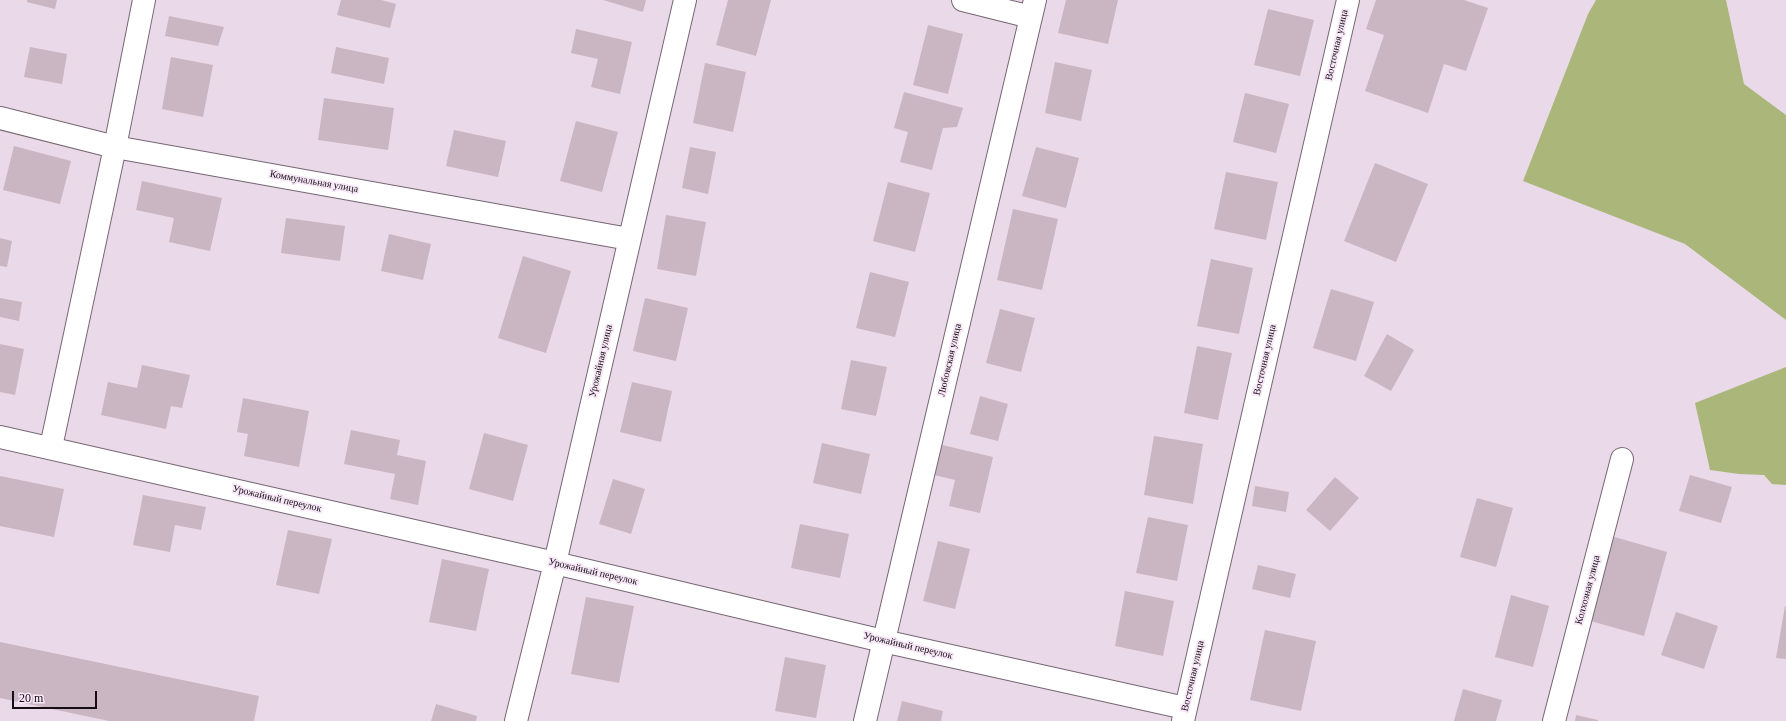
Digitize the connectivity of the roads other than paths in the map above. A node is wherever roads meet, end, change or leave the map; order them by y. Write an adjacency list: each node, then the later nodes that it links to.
1 (144, 0): 7 (street)
2 (685, 0): 8 (street, Урожайная улица)
3 (962, 0): 5 (street)
4 (1348, 0): 14 (street, Восточная улица)
5 (1033, 9): 13 (street, Любовская улица)
6 (0, 118): 7 (street, Коммунальная улица)
7 (115, 147): 8 (street, Коммунальная улица); 10 (street)
8 (629, 239): 12 (street, Урожайная улица)
9 (0, 437): 10 (street, Урожайный переулок)
10 (51, 448): 12 (street, Урожайный переулок)
11 (1622, 459): 17 (street, Колхозная улица)
12 (555, 563): 13 (street, Урожайный переулок); 15 (street, Урожайная улица)
13 (883, 641): 14 (street, Урожайный переулок); 16 (street, Любовская улица)
14 (1184, 715)
15 (516, 721)
16 (865, 721)
17 (1554, 721)

